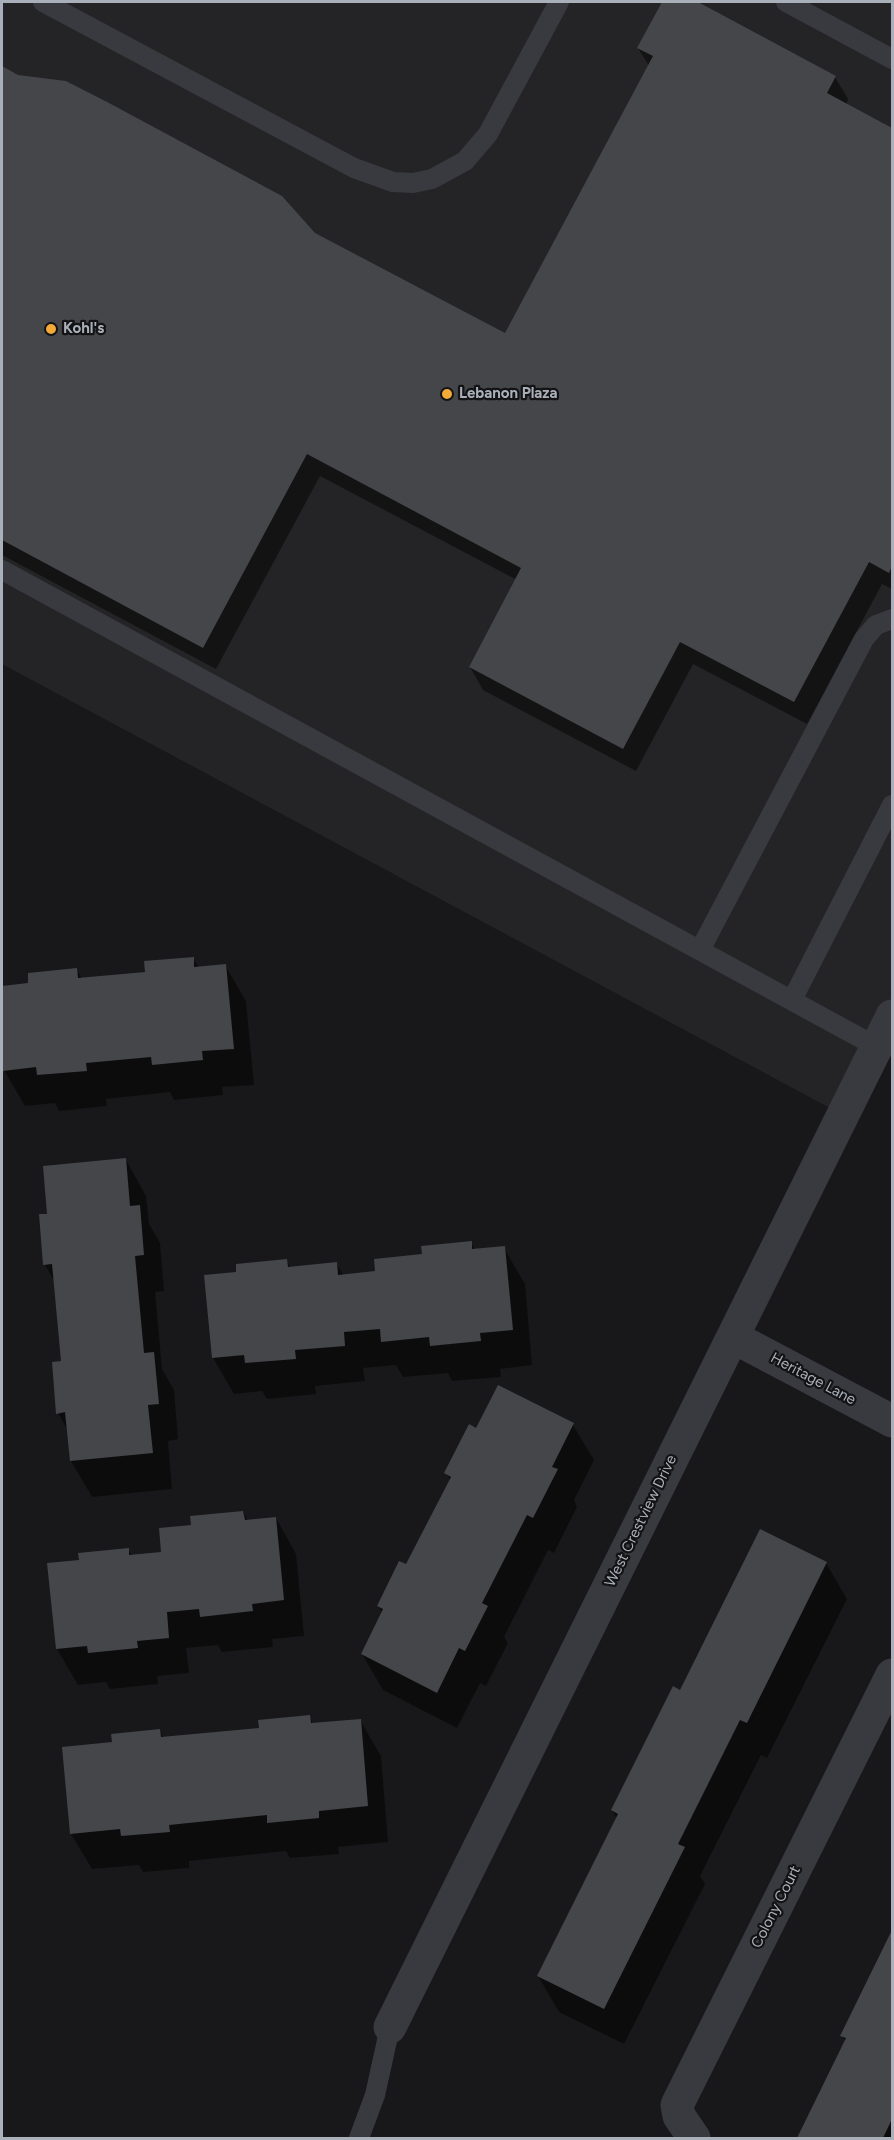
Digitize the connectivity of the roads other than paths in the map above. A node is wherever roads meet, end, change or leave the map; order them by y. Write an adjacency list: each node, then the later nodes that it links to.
1 (43, 2): 2 (lane)
2 (559, 2)
3 (786, 2): 4 (lane)
4 (892, 59)
5 (2, 570): 8 (lane)
6 (892, 619): 8 (lane)
7 (892, 805): 9 (lane)
8 (700, 950): 9 (lane)
9 (792, 1000): 11 (lane)
10 (892, 1016): 11 (street, West Crestview Drive)
11 (877, 1047): 12 (street, West Crestview Drive)
12 (733, 1337): 13 (street, Heritage Lane); 15 (street, West Crestview Drive)
13 (892, 1421)
14 (892, 1675): 17 (street, Colony Court)
15 (390, 2027): 16 (lane)
16 (359, 2139)
17 (694, 2139)

